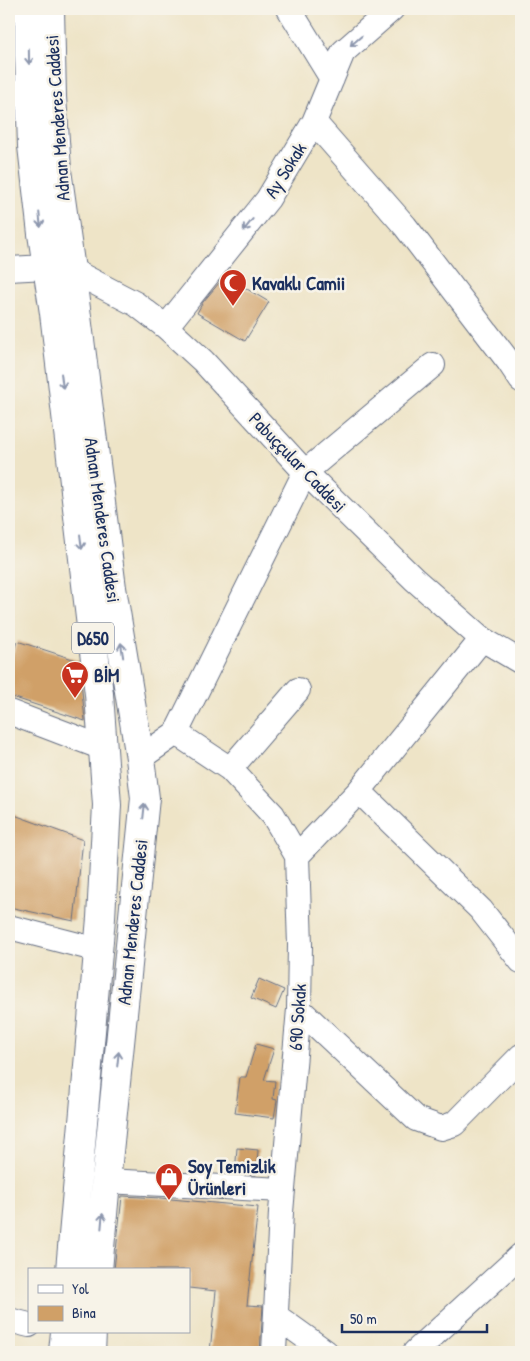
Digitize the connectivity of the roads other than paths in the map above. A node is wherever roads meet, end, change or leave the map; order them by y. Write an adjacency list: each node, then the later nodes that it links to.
1 (29, 9): 7 (main road, Adnan Menderes Caddesi / D650, one-way to 7)
2 (50, 9): 7 (main road, Adnan Menderes Caddesi)
3 (289, 9): 5 (street)
4 (392, 9): 5 (street, Ay Sokak, one-way to 5)
5 (332, 80): 6 (street, Ay Sokak)
6 (314, 122): 9 (street, Ay Sokak, one-way to 9); 10 (street)
7 (59, 268): 8 (street); 9 (street, Pabuççular Caddesi); 18 (main road, Adnan Menderes Caddesi / D650, one-way to 18); 19 (main road, Adnan Menderes Caddesi, one-way to 7)
8 (9, 269)
9 (166, 327): 12 (street, Pabuççular Caddesi)
10 (517, 363)
11 (433, 365): 12 (street)
12 (305, 472): 13 (street, Pabuççular Caddesi); 17 (street)
13 (482, 639): 14 (street, Pabuççular Caddesi); 21 (street)
14 (521, 662)
15 (298, 690): 20 (street)
16 (9, 712): 18 (street)
17 (176, 732): 19 (street); 20 (street, 690 Sokak)
18 (104, 748): 24 (main road, Adnan Menderes Caddesi / D650)
19 (140, 758): 28 (main road, Adnan Menderes Caddesi, one-way to 19)
20 (230, 769): 22 (street, 690 Sokak)
21 (359, 791): 22 (street); 25 (street)
22 (297, 856): 26 (street, 690 Sokak)
23 (9, 927): 24 (street)
24 (98, 950): 31 (main road, Adnan Menderes Caddesi / D650)
25 (521, 961)
26 (299, 1008): 27 (street); 29 (street, 690 Sokak)
27 (521, 1056)
28 (106, 1181): 29 (street); 32 (main road, Adnan Menderes Caddesi, one-way to 28)
29 (283, 1190): 33 (street, 690 Sokak)
30 (521, 1255): 42 (street)
31 (70, 1268)
32 (98, 1268)
33 (276, 1316): 40 (street, 690 Sokak); 41 (street)
34 (9, 1320): 35 (street)
35 (28, 1325)
36 (64, 1334): 38 (main road)
37 (92, 1334): 39 (main road)
38 (63, 1352)
39 (91, 1352)
40 (274, 1352)
41 (326, 1352)
42 (415, 1352)

